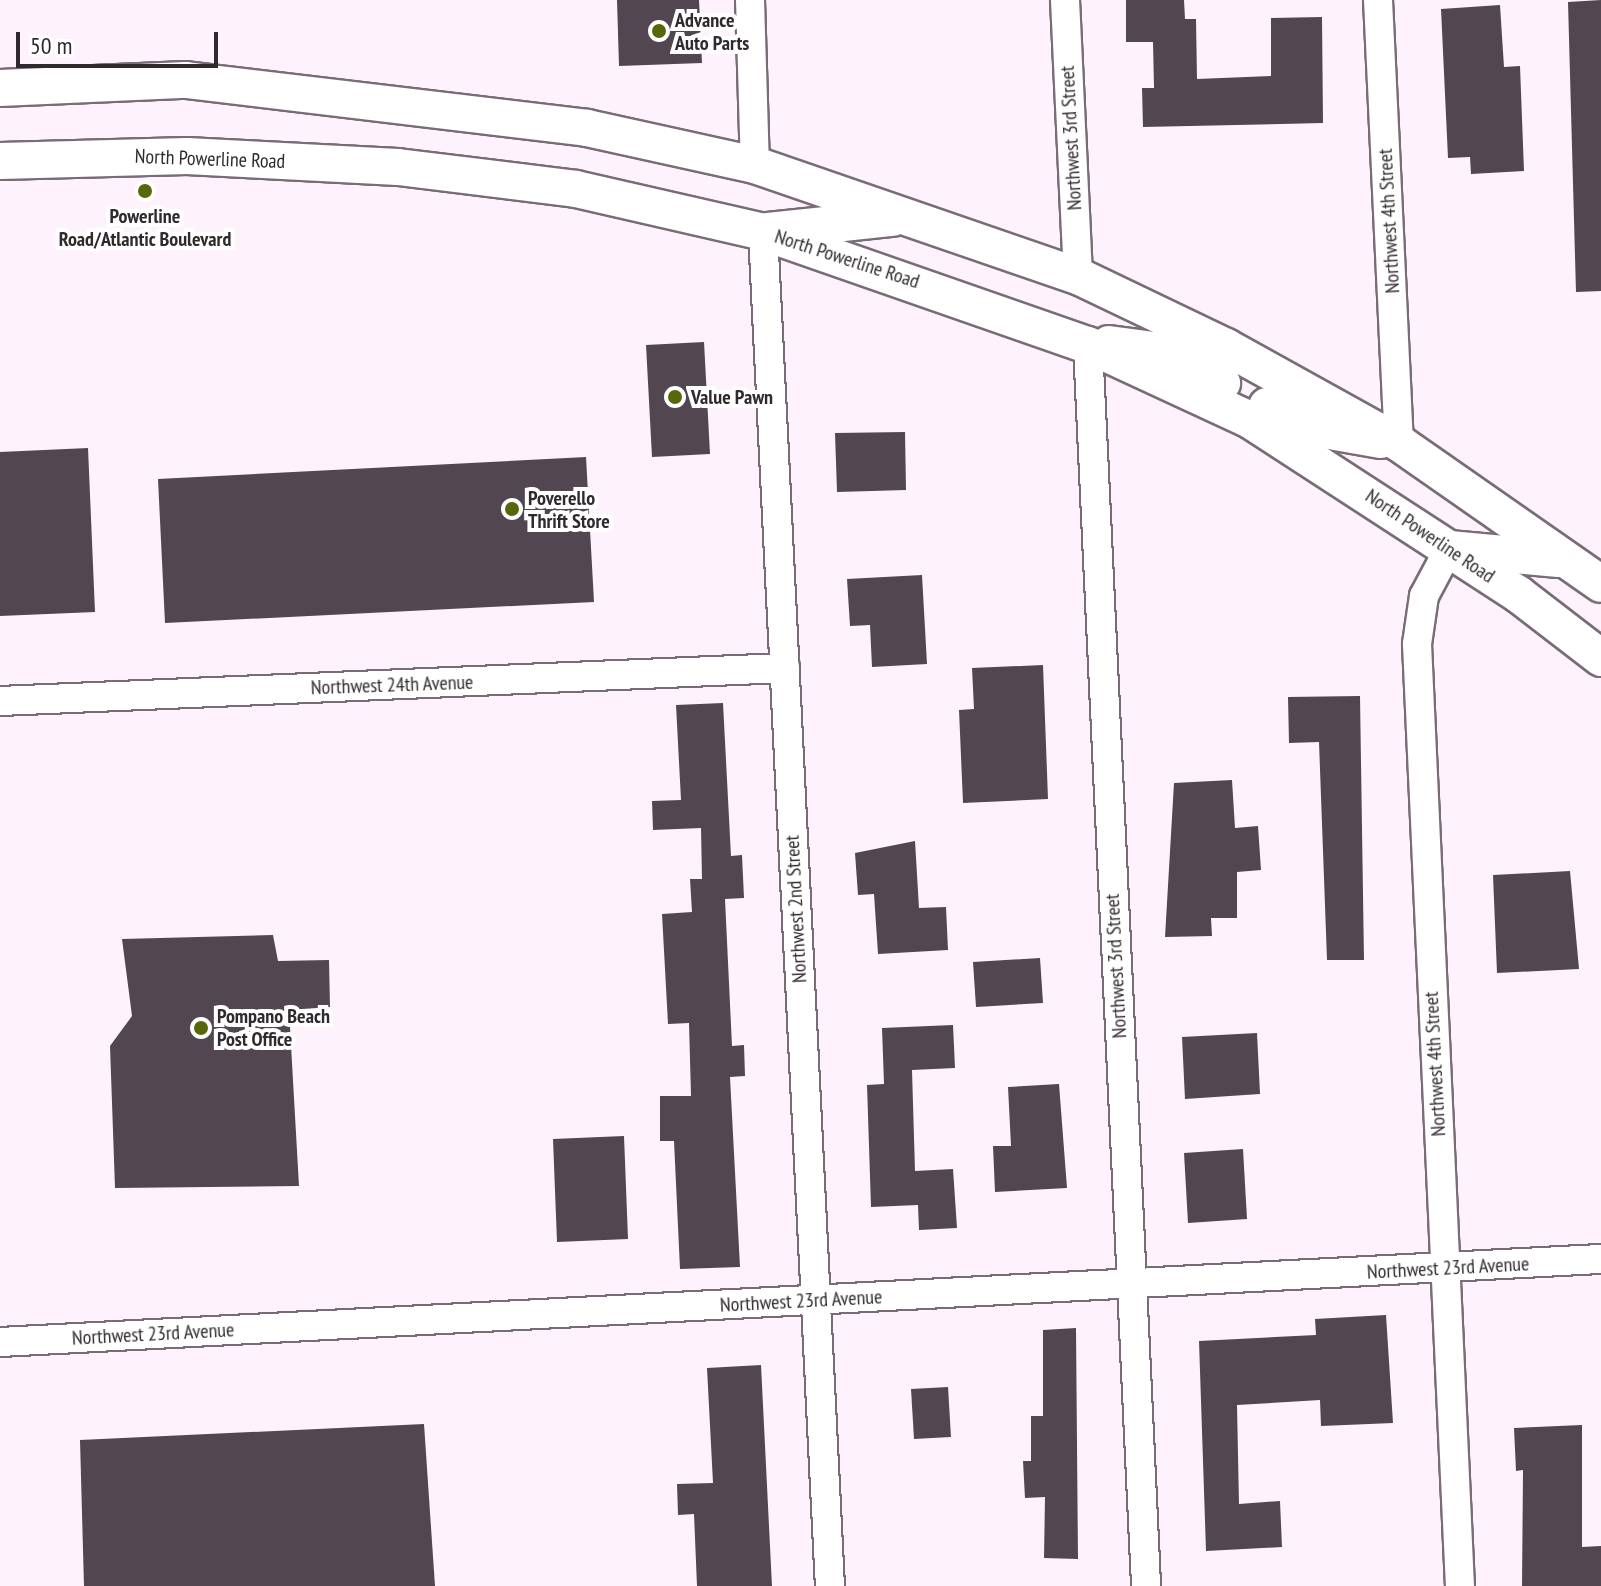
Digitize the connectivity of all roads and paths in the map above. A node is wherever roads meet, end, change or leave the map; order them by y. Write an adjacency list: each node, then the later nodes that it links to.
1 (750, 0): 6 (street)
2 (1065, 0): 9 (street, Northwest 3rd Street)
3 (1378, 0): 11 (street, Northwest 4th Street)
4 (0, 88): 6 (main road)
5 (0, 161): 8 (main road, North Powerline Road)
6 (755, 165): 7 (main road)
7 (925, 219): 8 (main road); 9 (main road)
8 (763, 232): 10 (main road, North Powerline Road); 15 (street, Northwest 2nd Street)
9 (1078, 276): 11 (main road)
10 (1088, 345): 11 (main road); 12 (main road, North Powerline Road); 19 (street, Northwest 3rd Street)
11 (1399, 443): 13 (main road)
12 (1449, 549): 13 (main road); 14 (main road, North Powerline Road); 18 (street, Northwest 4th Street)
13 (1588, 574)
14 (1601, 658)
15 (785, 668): 16 (street, Northwest 24th Avenue); 20 (street, Northwest 2nd Street)
16 (0, 701)
17 (1601, 1259): 18 (street, Northwest 23rd Avenue)
18 (1444, 1269): 19 (street, Northwest 23rd Avenue); 24 (street, Northwest 4th Street)
19 (1130, 1282): 20 (street, Northwest 23rd Avenue); 23 (street, Northwest 3rd Street)
20 (814, 1301): 21 (street, Northwest 23rd Avenue); 22 (street, Northwest 2nd Street)
21 (0, 1342)
22 (830, 1586)
23 (1146, 1586)
24 (1460, 1586)

